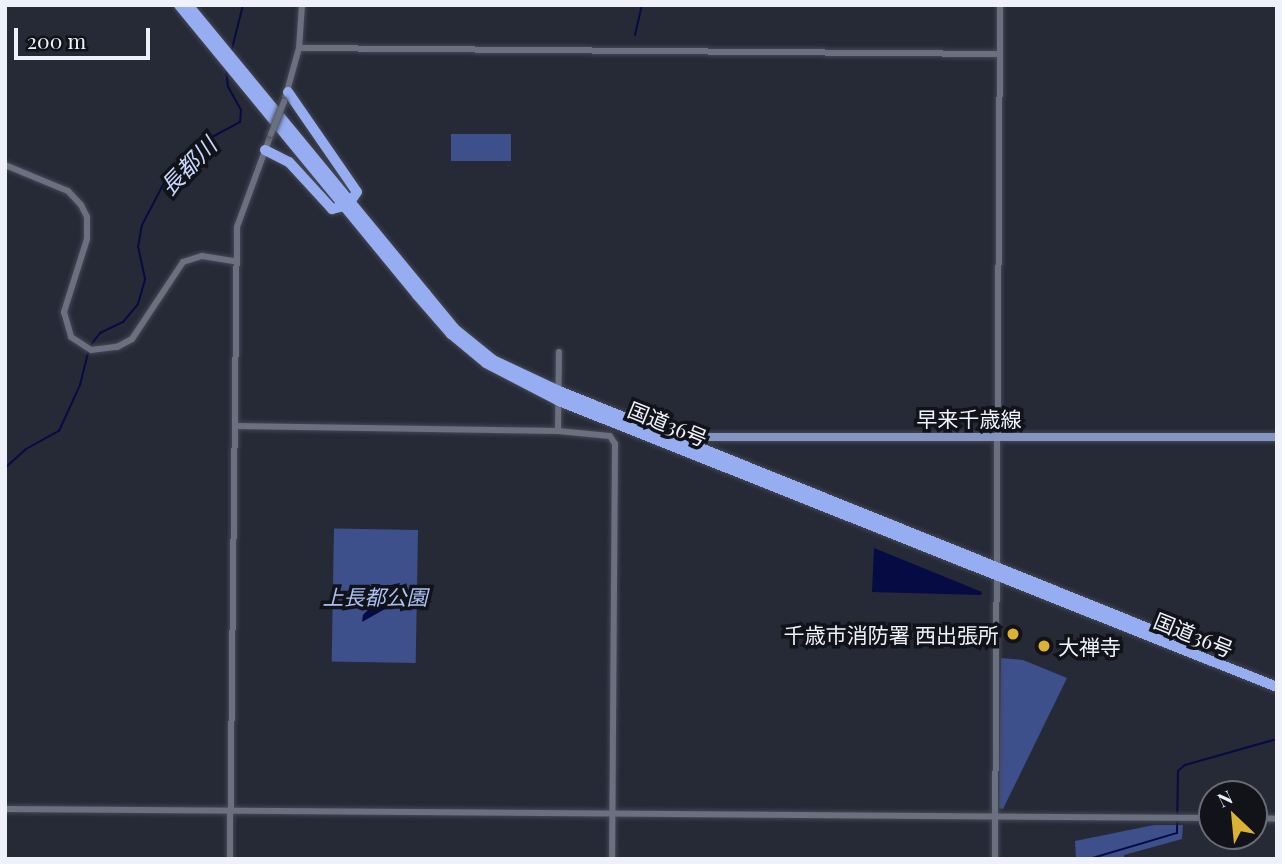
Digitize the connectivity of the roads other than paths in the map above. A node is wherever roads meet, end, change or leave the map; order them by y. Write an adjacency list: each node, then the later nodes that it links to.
1 (179, 5): 10 (highway, 国道36号)
2 (188, 5): 10 (highway, 国道36号)
3 (302, 5): 5 (street)
4 (1000, 5): 6 (street)
5 (299, 48): 6 (street); 7 (street)
6 (1000, 54): 16 (street)
7 (286, 97): 8 (street, bridge); 10 (highway)
8 (265, 150): 10 (highway); 11 (street)
9 (5, 165): 11 (street)
10 (347, 204): 13 (highway, 国道36号)
11 (235, 261): 14 (street)
12 (559, 352): 13 (street)
13 (559, 396): 15 (street); 17 (highway, 国道36号); 19 (highway, 国道36号)
14 (234, 426): 15 (street); 24 (street)
15 (558, 431): 25 (street)
16 (997, 436): 17 (main road, 早来千歳線); 18 (main road, 早来千歳線); 20 (street)
17 (674, 437): 19 (main road, 早来千歳線); 20 (highway, 国道36号)
18 (1277, 437)
19 (661, 440): 20 (highway, 国道36号)
20 (996, 571): 21 (highway, 国道36号); 22 (highway, 国道36号); 26 (street)
21 (1277, 681)
22 (1277, 687)
23 (5, 809): 24 (street)
24 (230, 810): 25 (street); 28 (street)
25 (612, 815): 26 (street); 29 (street)
26 (995, 816): 27 (street); 30 (street)
27 (1198, 818)
28 (230, 859)
29 (612, 859)
30 (995, 859)

